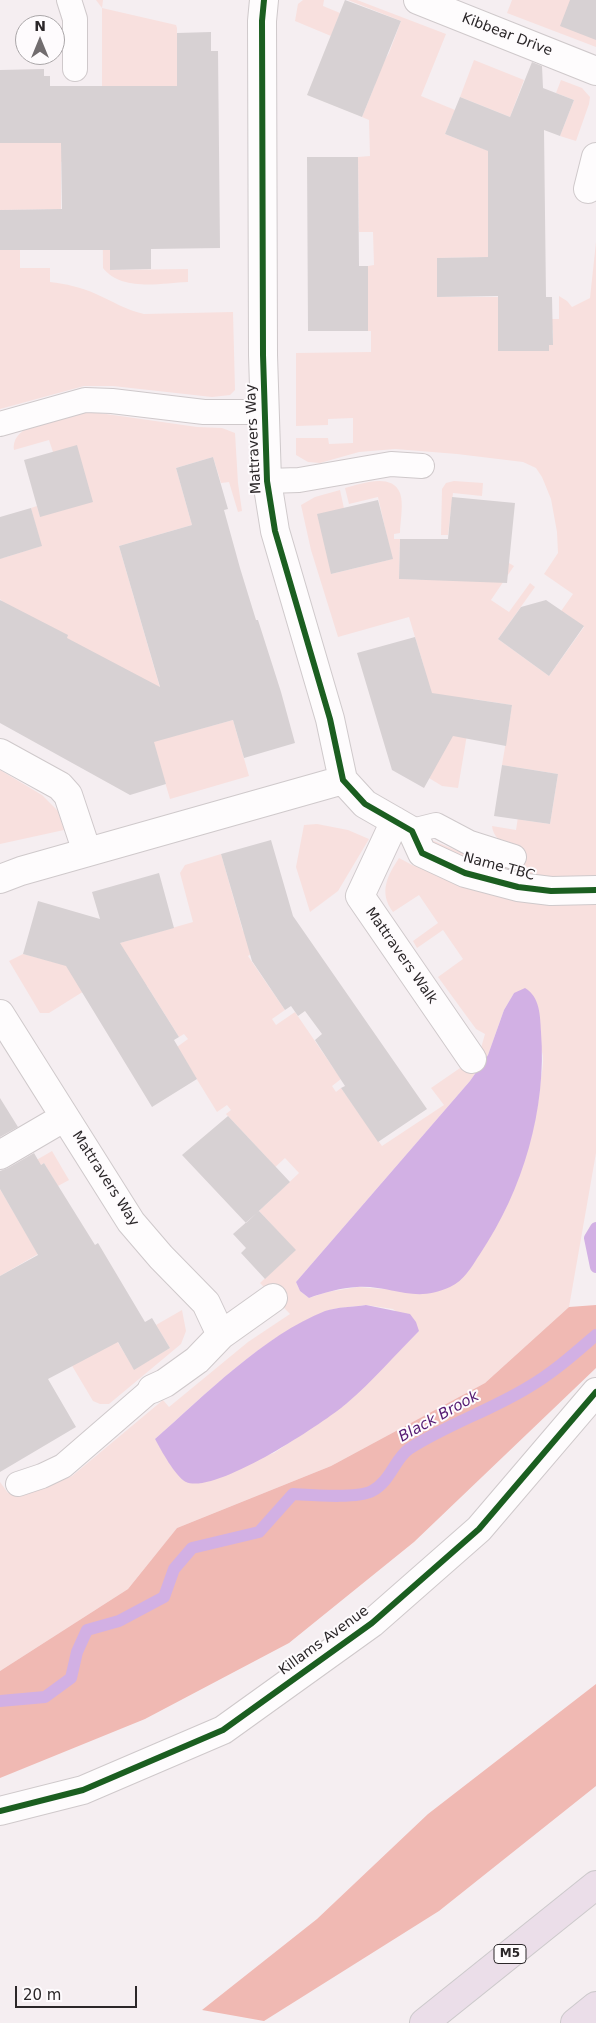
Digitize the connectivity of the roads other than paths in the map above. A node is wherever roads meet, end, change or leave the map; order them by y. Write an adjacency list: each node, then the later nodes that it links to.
1 (69, 0): 4 (lane)
2 (264, 0): 8 (street, Mattravers Way)
3 (418, 0): 5 (street, Kibbear Drive)
4 (75, 69)
5 (596, 70)
6 (596, 157): 7 (street)
7 (588, 189)
8 (265, 412): 9 (lane); 11 (street, Mattravers Way)
9 (0, 424)
10 (422, 466): 11 (lane)
11 (267, 481): 13 (street, Mattravers Way)
12 (0, 753): 15 (street)
13 (343, 780): 14 (street); 15 (street)
14 (404, 826): 16 (lane); 18 (street, Name TBC); 20 (street, Mattravers Walk)
15 (87, 852): 17 (street)
16 (514, 857)
17 (0, 879)
18 (596, 890)
19 (0, 1014): 21 (street, Mattravers Way)
20 (472, 1059)
21 (65, 1117): 22 (street); 24 (street, Mattravers Way)
22 (0, 1155)
23 (273, 1298): 24 (street)
24 (221, 1335): 25 (street)
25 (152, 1389): 27 (lane)
26 (596, 1392): 28 (street, Killams Avenue)
27 (18, 1484)
28 (0, 1811)
29 (596, 1885): 31 (highway, M5)
30 (596, 2006): 32 (highway)
31 (424, 2023)
32 (575, 2023)

